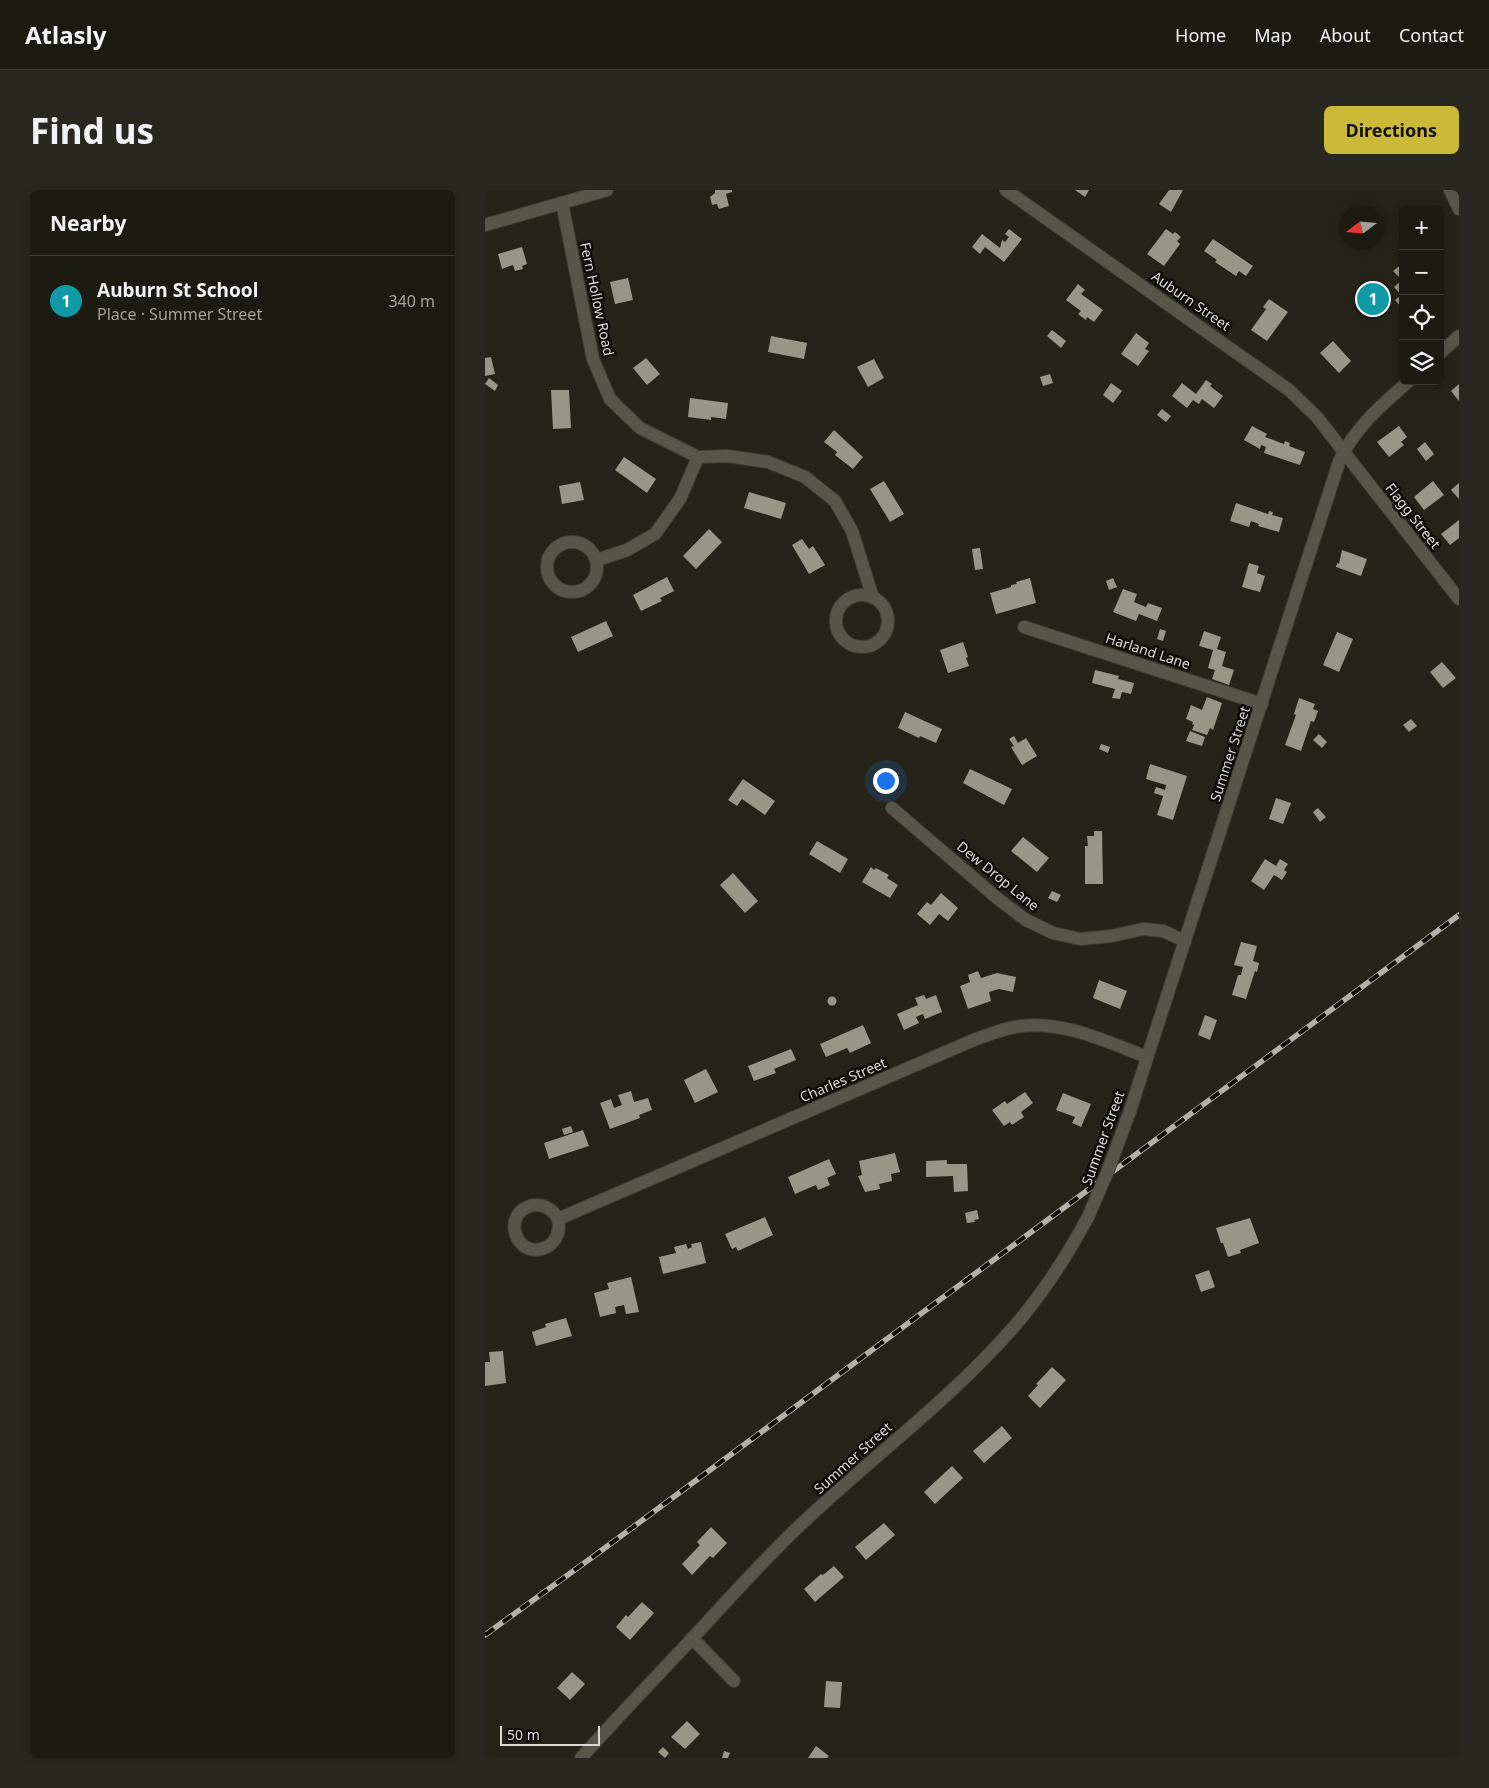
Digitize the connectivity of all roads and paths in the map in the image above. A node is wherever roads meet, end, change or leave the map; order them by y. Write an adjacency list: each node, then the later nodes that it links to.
1 (607, 190): 4 (street)
2 (1006, 190): 10 (street, Auburn Street)
3 (1450, 190): 5 (street)
4 (562, 203): 6 (street); 11 (street, Fern Hollow Road)
5 (1459, 208)
6 (485, 225)
7 (1459, 336): 8 (street)
8 (1444, 349)
9 (1405, 385): 10 (street, Summer Street)
10 (1344, 452): 14 (street, Flagg Street); 16 (street, Summer Street)
11 (697, 457): 12 (street); 13 (street, Fern Hollow Road)
12 (597, 560): 12 (street)
13 (873, 598): 13 (street, Fern Hollow Road)
14 (1459, 599)
15 (1024, 627): 16 (street, Harland Lane)
16 (1262, 704): 18 (street, Summer Street)
17 (892, 808): 18 (street, Dew Drop Lane)
18 (1185, 941): 19 (street, Summer Street)
19 (1147, 1057): 20 (street, Charles Street); 21 (street, Summer Street, bridge)
20 (558, 1219)
21 (692, 1638): 22 (street); 23 (street, Summer Street)
22 (734, 1681)
23 (581, 1758)

